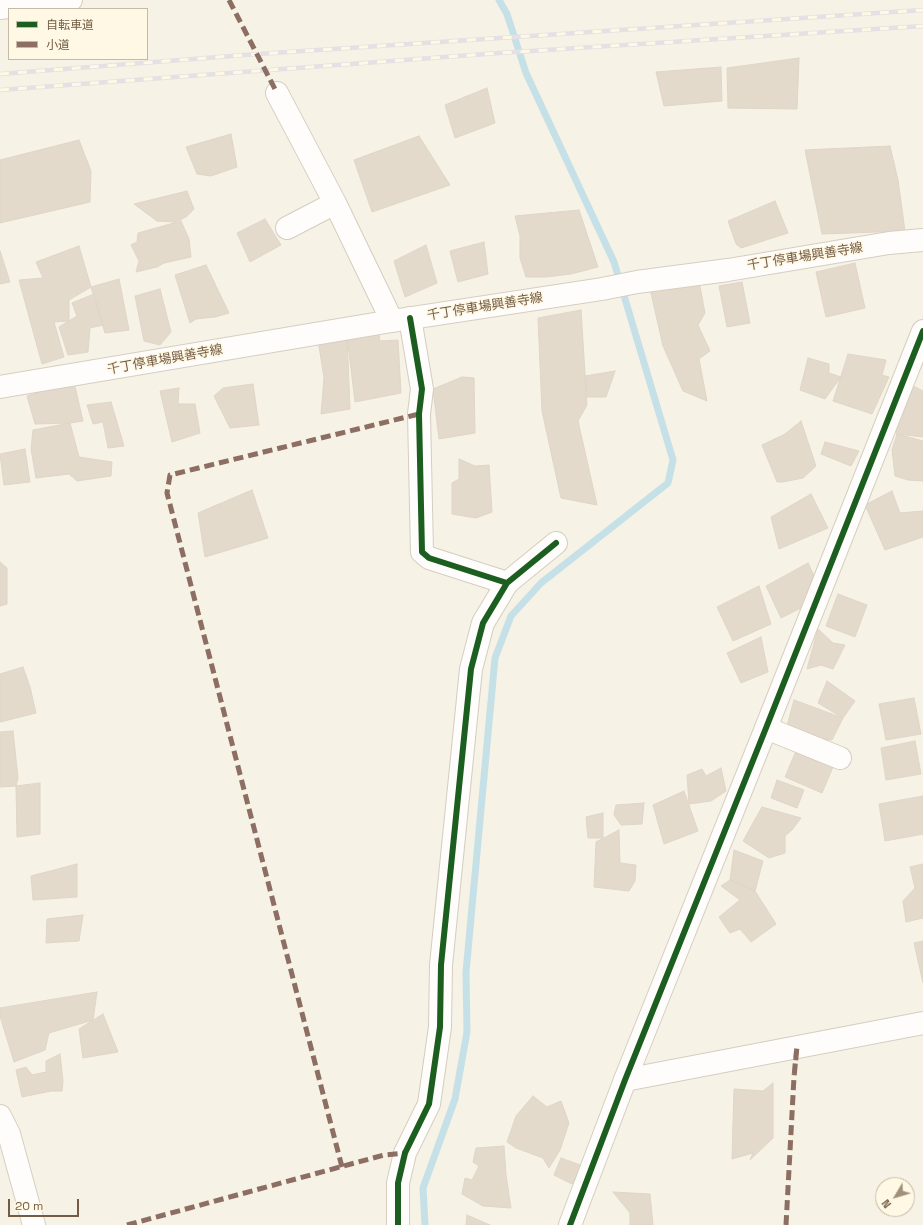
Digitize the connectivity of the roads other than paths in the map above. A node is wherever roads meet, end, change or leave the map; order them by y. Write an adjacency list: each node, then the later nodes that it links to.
1 (71, 0): 2 (street)
2 (0, 8)
3 (277, 93): 4 (street)
4 (335, 202): 5 (street); 7 (street)
5 (287, 228)
6 (923, 240): 7 (street, 千丁停車場興善寺線)
7 (401, 319): 9 (street, 千丁停車場興善寺線); 11 (street)
8 (923, 331): 12 (street)
9 (0, 387)
10 (556, 543): 11 (street)
11 (508, 583): 18 (street)
12 (766, 728): 13 (street); 15 (street)
13 (840, 758)
14 (923, 1023): 15 (street)
15 (625, 1080): 19 (street)
16 (0, 1116): 17 (street)
17 (34, 1225)
18 (398, 1225)
19 (570, 1225)

